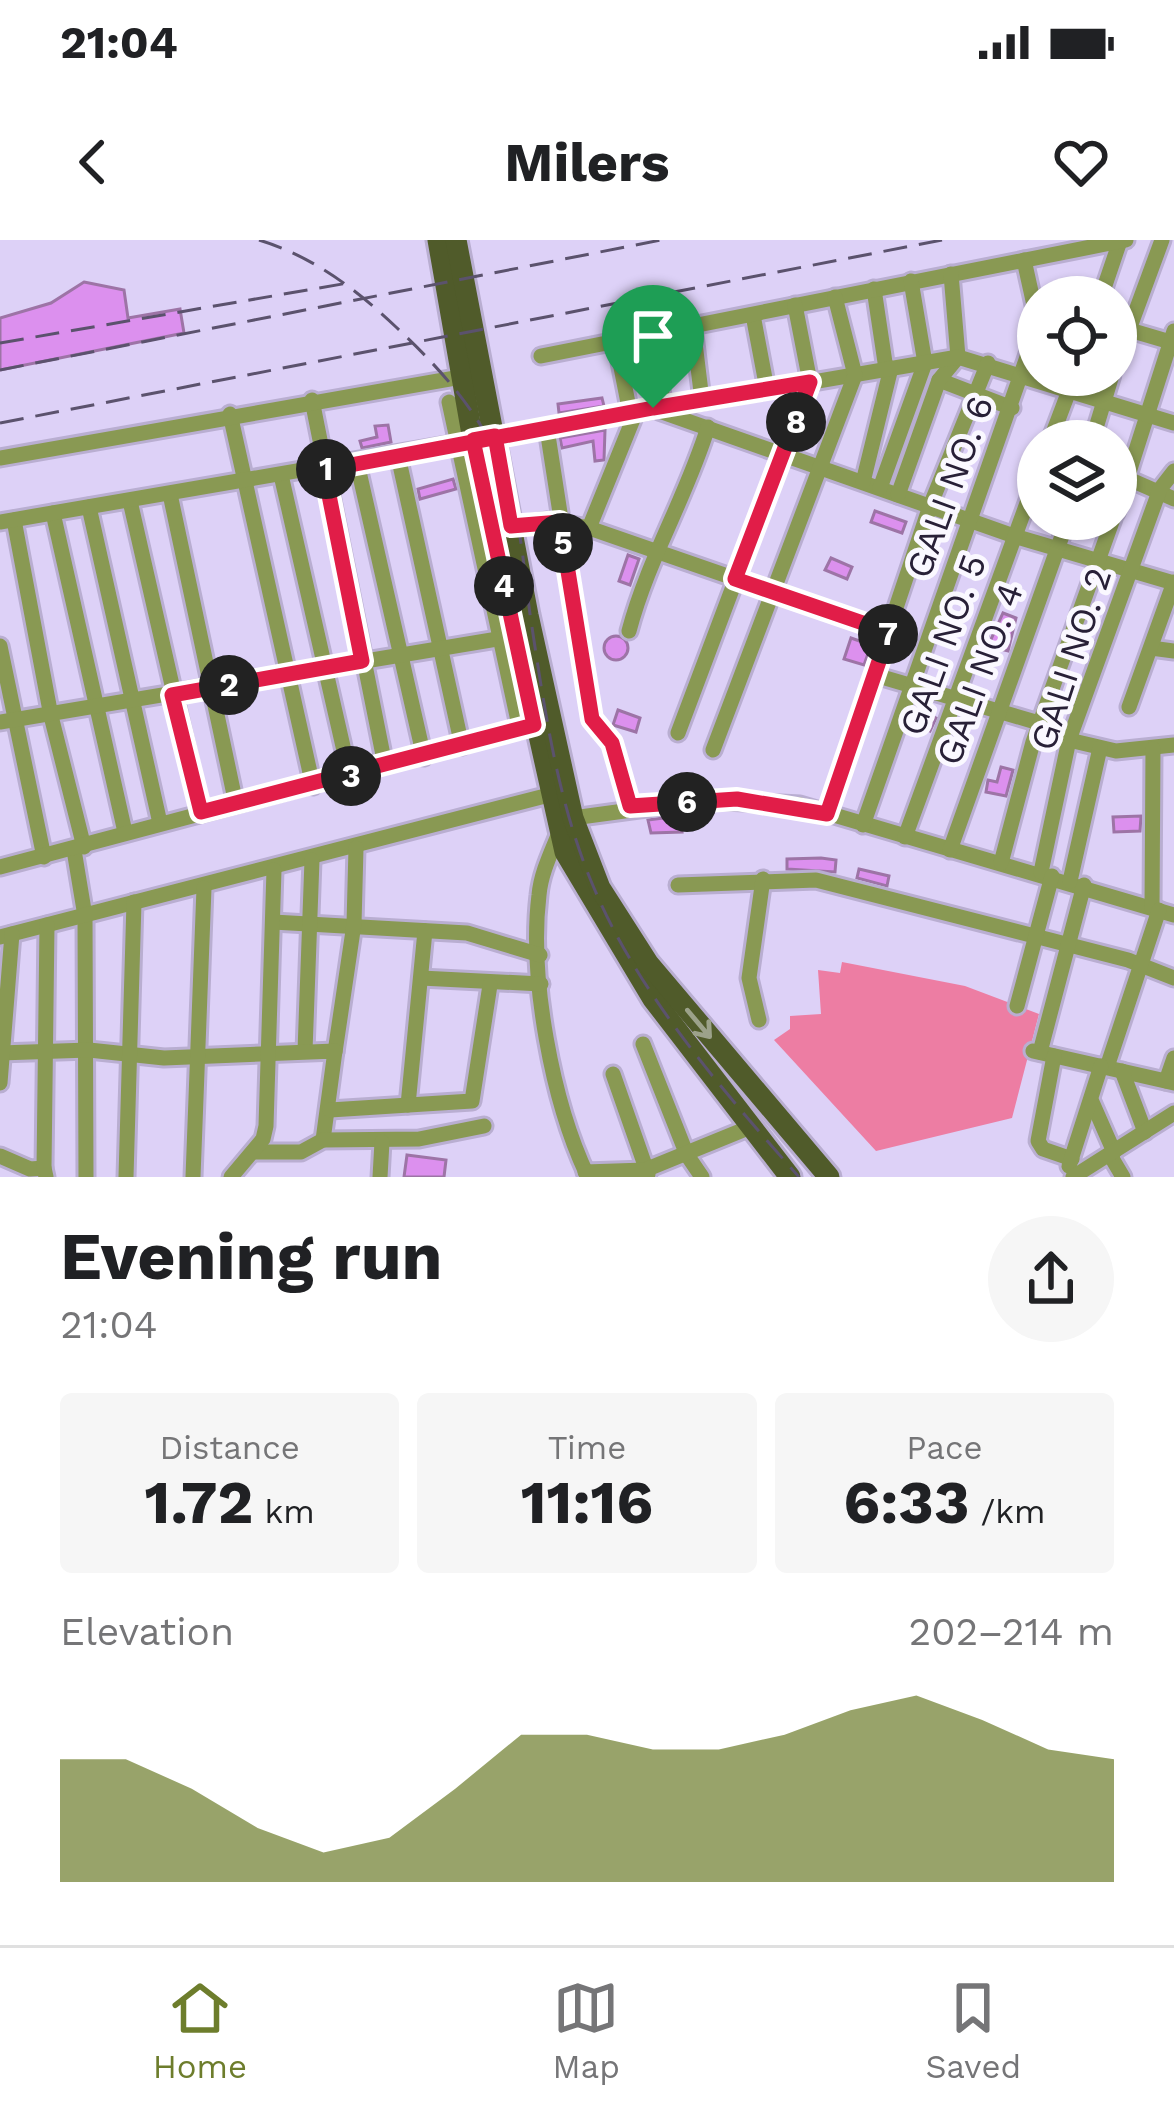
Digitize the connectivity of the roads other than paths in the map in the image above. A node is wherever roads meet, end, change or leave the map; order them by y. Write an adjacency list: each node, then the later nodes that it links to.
1 (426, 240): 21 (main road)
2 (438, 240): 21 (main road)
3 (1162, 240): 12 (street)
4 (1123, 241): 6 (street); 9 (street)
5 (467, 243): 21 (main road)
6 (1024, 260): 7 (street); 8 (street, GALI NO. 6)
7 (951, 274): 10 (street); 23 (street)
8 (1027, 276)
9 (1109, 276)
10 (911, 281): 11 (street); 24 (street)
11 (874, 289): 13 (street); 26 (street)
12 (1137, 295)
13 (835, 297): 14 (street); 28 (street)
14 (795, 305): 15 (street); 31 (street)
15 (753, 315): 16 (street); 32 (street)
16 (693, 327): 18 (street); 38 (street)
17 (1137, 331): 19 (street)
18 (652, 335): 20 (street); 42 (street)
19 (1173, 339): 44 (street)
20 (616, 342): 22 (street); 42 (street)
21 (467, 347): 29 (main road); 49 (main road)
22 (541, 356)
23 (958, 357): 24 (street); 25 (street); 30 (street)
24 (926, 363): 26 (street); 62 (street)
25 (988, 363): 27 (street); 33 (street)
26 (889, 369): 28 (street); 60 (street)
27 (1017, 372)
28 (855, 375): 31 (street); 55 (street)
29 (461, 377): 37 (street); 49 (main road)
30 (939, 380): 33 (street); 65 (street)
31 (810, 382): 32 (street); 50 (street)
32 (767, 389): 38 (street)
33 (974, 394): 41 (street); 67 (street)
34 (1017, 394): 41 (street, GALI NO. 6)
35 (1092, 396): 40 (street)
36 (1104, 396): 40 (street)
37 (311, 400): 43 (street); 56 (street)
38 (703, 400): 42 (street)
39 (449, 402): 49 (street)
40 (1102, 403): 44 (street); 45 (street)
41 (1012, 408): 71 (street, GALI NO. 6)
42 (646, 410): 47 (street); 48 (street); 74 (street)
43 (230, 413): 53 (street); 59 (street)
44 (1147, 416): 46 (street); 52 (street)
45 (1098, 420)
46 (1174, 423)
47 (708, 427): 50 (street); 79 (street)
48 (547, 429): 49 (street); 72 (street)
49 (475, 440): 51 (street); 73 (main road); 88 (main road)
50 (785, 454): 55 (street); 83 (street)
51 (398, 456): 54 (street); 90 (street)
52 (1137, 456)
53 (0, 458)
54 (357, 463): 56 (street); 93 (street)
55 (824, 467): 60 (street); 85 (street)
56 (324, 470): 58 (street); 94 (street)
57 (1174, 471): 64 (street, GALI NO. 2)
58 (280, 475): 59 (street); 95 (street)
59 (246, 481): 63 (street); 96 (street)
60 (863, 482): 62 (street)
61 (1137, 482): 64 (street)
62 (880, 488): 65 (street)
63 (170, 494): 66 (street); 99 (street)
64 (1167, 494): 82 (street, GALI NO. 2)
65 (898, 495): 67 (street)
66 (130, 501): 68 (street); 100 (street)
67 (931, 506): 71 (street); 87 (street)
68 (88, 508): 69 (street); 102 (street)
69 (53, 513): 70 (street); 105 (street)
70 (7, 521): 106 (street)
71 (971, 521): 76 (street); 98 (street, GALI NO. 6)
72 (560, 522): 73 (street); 74 (street); 123 (street)
73 (511, 526): 121 (main road)
74 (589, 528): 79 (street)
75 (1017, 528): 76 (street, GALI NO. 5)
76 (1014, 536): 80 (street); 101 (street, GALI NO. 5)
77 (1061, 540): 80 (street, GALI NO. 4)
78 (1105, 540): 81 (street)
79 (654, 550): 83 (street); 86 (street)
80 (1058, 550): 81 (street); 104 (street, GALI NO. 4)
81 (1096, 562): 82 (street); 108 (street)
82 (1131, 570): 84 (street); 111 (street, GALI NO. 2)
83 (735, 579): 85 (street); 110 (street)
84 (1174, 582): 91 (street)
85 (773, 593): 87 (street); 116 (street)
86 (629, 631)
87 (889, 632): 97 (street)
88 (508, 637): 90 (street); 109 (main road)
89 (0, 646): 107 (street)
90 (438, 648): 93 (street); 113 (street)
91 (1151, 648): 92 (street); 103 (street)
92 (1174, 651)
93 (398, 655): 94 (street); 117 (street)
94 (362, 661): 95 (street); 118 (street)
95 (325, 668): 96 (street); 119 (street)
96 (288, 674): 99 (street); 120 (street)
97 (875, 675): 98 (street); 125 (street)
98 (913, 685): 101 (street); 128 (street, GALI NO. 6)
99 (209, 689): 100 (street); 122 (street)
100 (172, 695): 102 (street); 124 (street)
101 (956, 698): 104 (street); 130 (street, GALI NO. 5)
102 (131, 703): 105 (street); 127 (street)
103 (1129, 707)
104 (997, 709): 108 (street); 132 (street, GALI NO. 4)
105 (94, 710): 106 (street); 129 (street)
106 (51, 716): 107 (street); 133 (street)
107 (7, 721): 134 (street)
108 (1039, 723): 136 (street)
109 (527, 728): 113 (street); 121 (main road)
110 (678, 733)
111 (1069, 740): 114 (street); 139 (street, GALI NO. 2)
112 (1174, 745): 115 (street)
113 (462, 746): 117 (street)
114 (1100, 748): 115 (street); 141 (street)
115 (1153, 749): 145 (street)
116 (712, 750)
117 (424, 757): 118 (street)
118 (385, 765): 119 (street)
119 (350, 777): 120 (street)
120 (313, 786): 122 (street)
121 (556, 787): 126 (main road); 131 (street)
122 (236, 804): 124 (street)
123 (622, 807): 125 (street); 126 (street)
124 (201, 812): 127 (street)
125 (827, 814): 128 (street)
126 (576, 822): 155 (street); 183 (main road); 202 (main road, one-way to 202)
127 (160, 824): 129 (street)
128 (862, 825): 130 (street)
129 (125, 832): 133 (street)
130 (905, 837): 132 (street)
131 (356, 848): 135 (street); 149 (street)
132 (950, 850): 136 (street)
133 (79, 853): 134 (street); 146 (street)
134 (44, 857): 137 (street)
135 (312, 860): 138 (street); 148 (street)
136 (1001, 862): 139 (street)
137 (0, 867)
138 (274, 870): 143 (street); 147 (street)
139 (1047, 874): 141 (street); 153 (street, GALI NO. 2)
140 (764, 879): 142 (street); 153 (street); 162 (street)
141 (1077, 883): 145 (street); 154 (street)
142 (678, 885)
143 (204, 888): 144 (street); 172 (street)
144 (134, 902): 146 (street); 169 (street)
145 (1162, 911): 156 (street)
146 (85, 916): 150 (street); 164 (street)
147 (273, 922): 148 (street); 166 (street)
148 (310, 923): 149 (street); 165 (street)
149 (354, 925): 151 (street); 167 (street)
150 (47, 926): 152 (street); 171 (street)
151 (425, 931): 155 (street); 157 (street)
152 (6, 935): 168 (street)
153 (1038, 938): 154 (street); 161 (street, GALI NO. 2)
154 (1071, 946): 156 (street); 170 (street)
155 (540, 955): 159 (street)
156 (1141, 965): 158 (street); 174 (street)
157 (421, 978): 160 (street); 179 (street)
158 (1174, 978)
159 (541, 984): 160 (street); 194 (street)
160 (490, 985): 179 (street)
161 (1017, 1006)
162 (759, 1020)
163 (643, 1044): 189 (street)
164 (89, 1050): 169 (street); 171 (street); 195 (street)
165 (305, 1051): 166 (street); 167 (street)
166 (270, 1052): 172 (street); 187 (street)
167 (335, 1052): 180 (street)
168 (2, 1053): 171 (street); 177 (street)
169 (131, 1053): 172 (street); 196 (street)
170 (1042, 1053): 174 (street); 191 (street)
171 (48, 1054): 192 (street)
172 (195, 1055): 197 (street)
173 (1174, 1058): 176 (street)
174 (1110, 1068): 176 (street); 178 (street); 184 (street)
175 (613, 1073): 193 (street)
176 (1166, 1081): 181 (street)
177 (0, 1083)
178 (1093, 1102): 188 (street); 191 (street)
179 (408, 1105): 180 (street)
180 (330, 1110): 185 (street)
181 (1173, 1114): 184 (street)
182 (484, 1126): 186 (street)
183 (748, 1128): 189 (street); 201 (main road)
184 (1145, 1132): 188 (street)
185 (323, 1140): 186 (street); 187 (street)
186 (382, 1142): 199 (street)
187 (254, 1152): 198 (street)
188 (1112, 1153): 191 (street); 203 (street)
189 (687, 1155): 193 (street); 200 (street)
190 (0, 1156): 192 (street)
191 (1070, 1171)
192 (45, 1173)
193 (647, 1173): 194 (street)
194 (587, 1174)
195 (86, 1177)
196 (126, 1177)
197 (193, 1177)
198 (231, 1177)
199 (380, 1177)
200 (702, 1177)
201 (790, 1177)
202 (830, 1177)
203 (1123, 1177)

